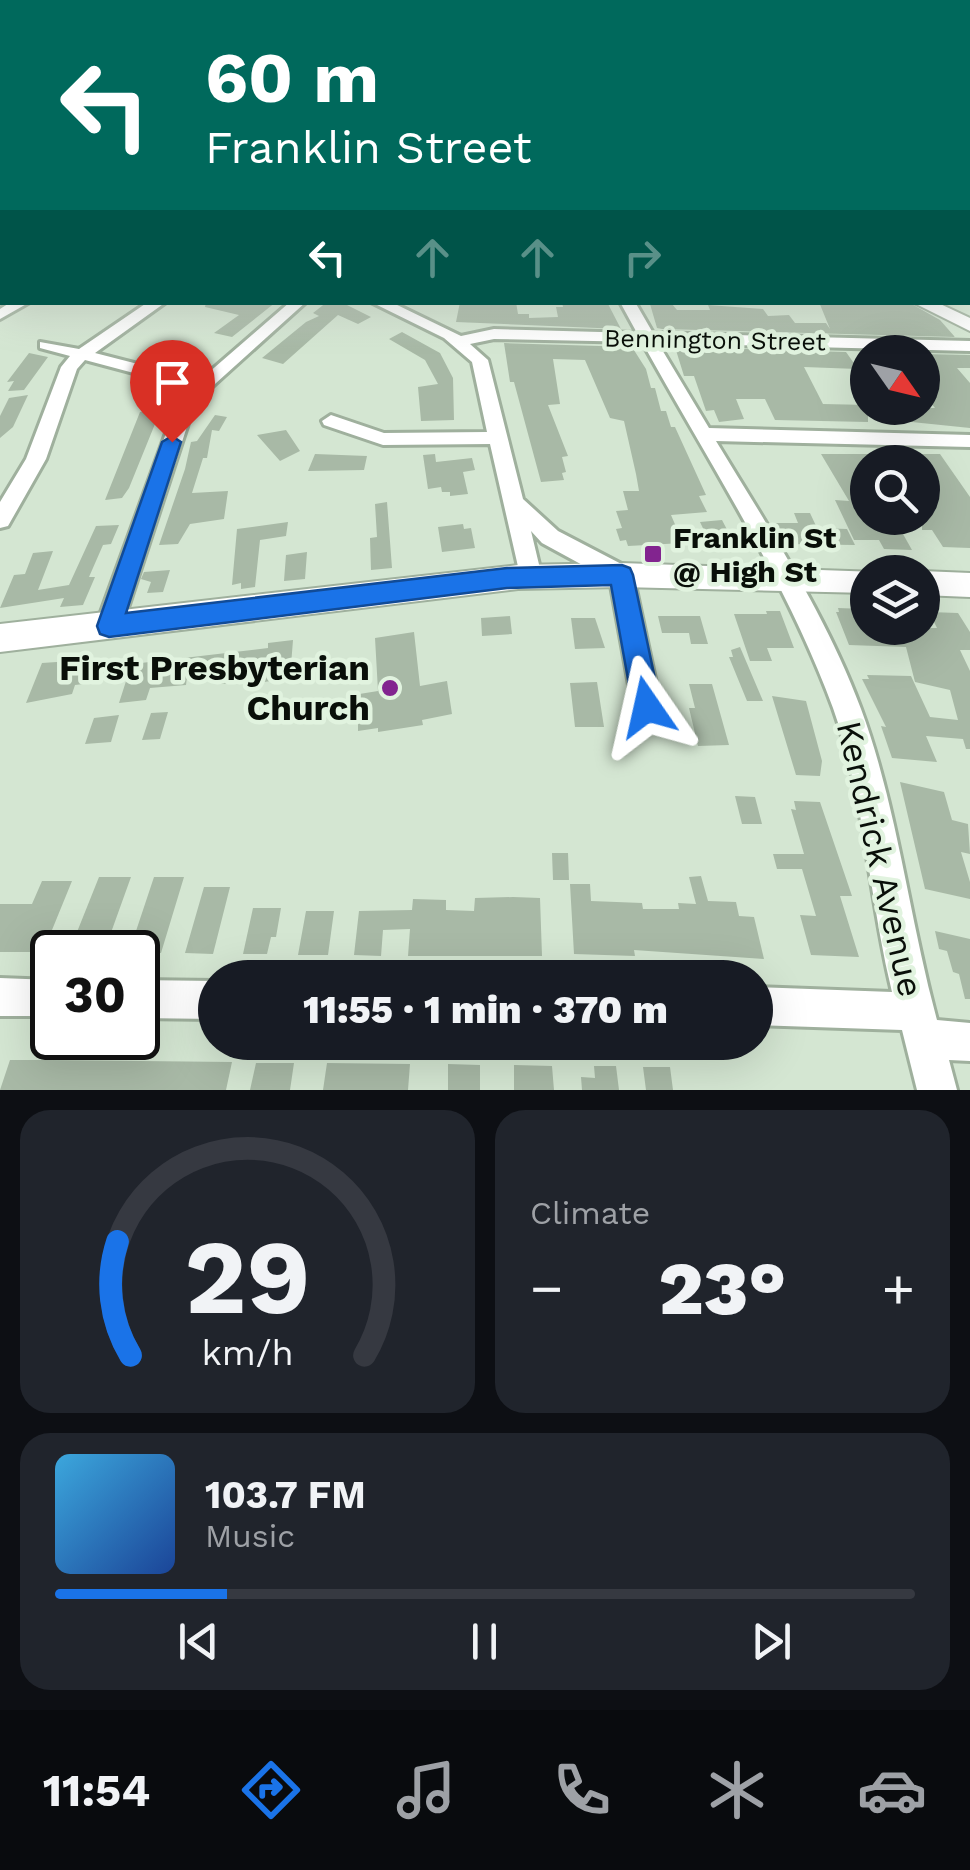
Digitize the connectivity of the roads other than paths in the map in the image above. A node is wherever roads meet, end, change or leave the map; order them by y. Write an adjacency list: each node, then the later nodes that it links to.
1 (155, 305): 11 (street)
2 (294, 305): 12 (street)
3 (384, 305): 8 (street)
4 (628, 305): 7 (street, Kendrick Avenue)
5 (927, 305): 6 (main road)
6 (970, 325)
7 (647, 338): 8 (street, Bennington Street); 10 (street, Bennington Street); 14 (street, Kendrick Avenue)
8 (461, 341): 15 (street)
9 (46, 345): 11 (street)
10 (970, 346)
11 (82, 354): 12 (street); 18 (street)
12 (200, 384): 25 (street)
13 (331, 422): 15 (street)
14 (702, 434): 16 (street); 21 (street, Kendrick Avenue)
15 (500, 438): 17 (street)
16 (970, 441)
17 (515, 502): 19 (street); 20 (street)
18 (0, 520)
19 (622, 575): 20 (main road); 21 (main road); 27 (street)
20 (530, 576): 25 (main road)
21 (786, 579): 22 (main road); 33 (street, Kendrick Avenue)
22 (850, 581)
23 (940, 583): 24 (main road)
24 (970, 584)
25 (109, 626): 26 (main road)
26 (0, 638)
27 (647, 707)
28 (0, 997): 29 (street)
29 (30, 998)
30 (160, 999): 31 (street)
31 (198, 1000)
32 (773, 1006): 33 (street)
33 (919, 1025): 34 (street); 35 (street, Kendrick Avenue)
34 (970, 1042)
35 (937, 1090)

